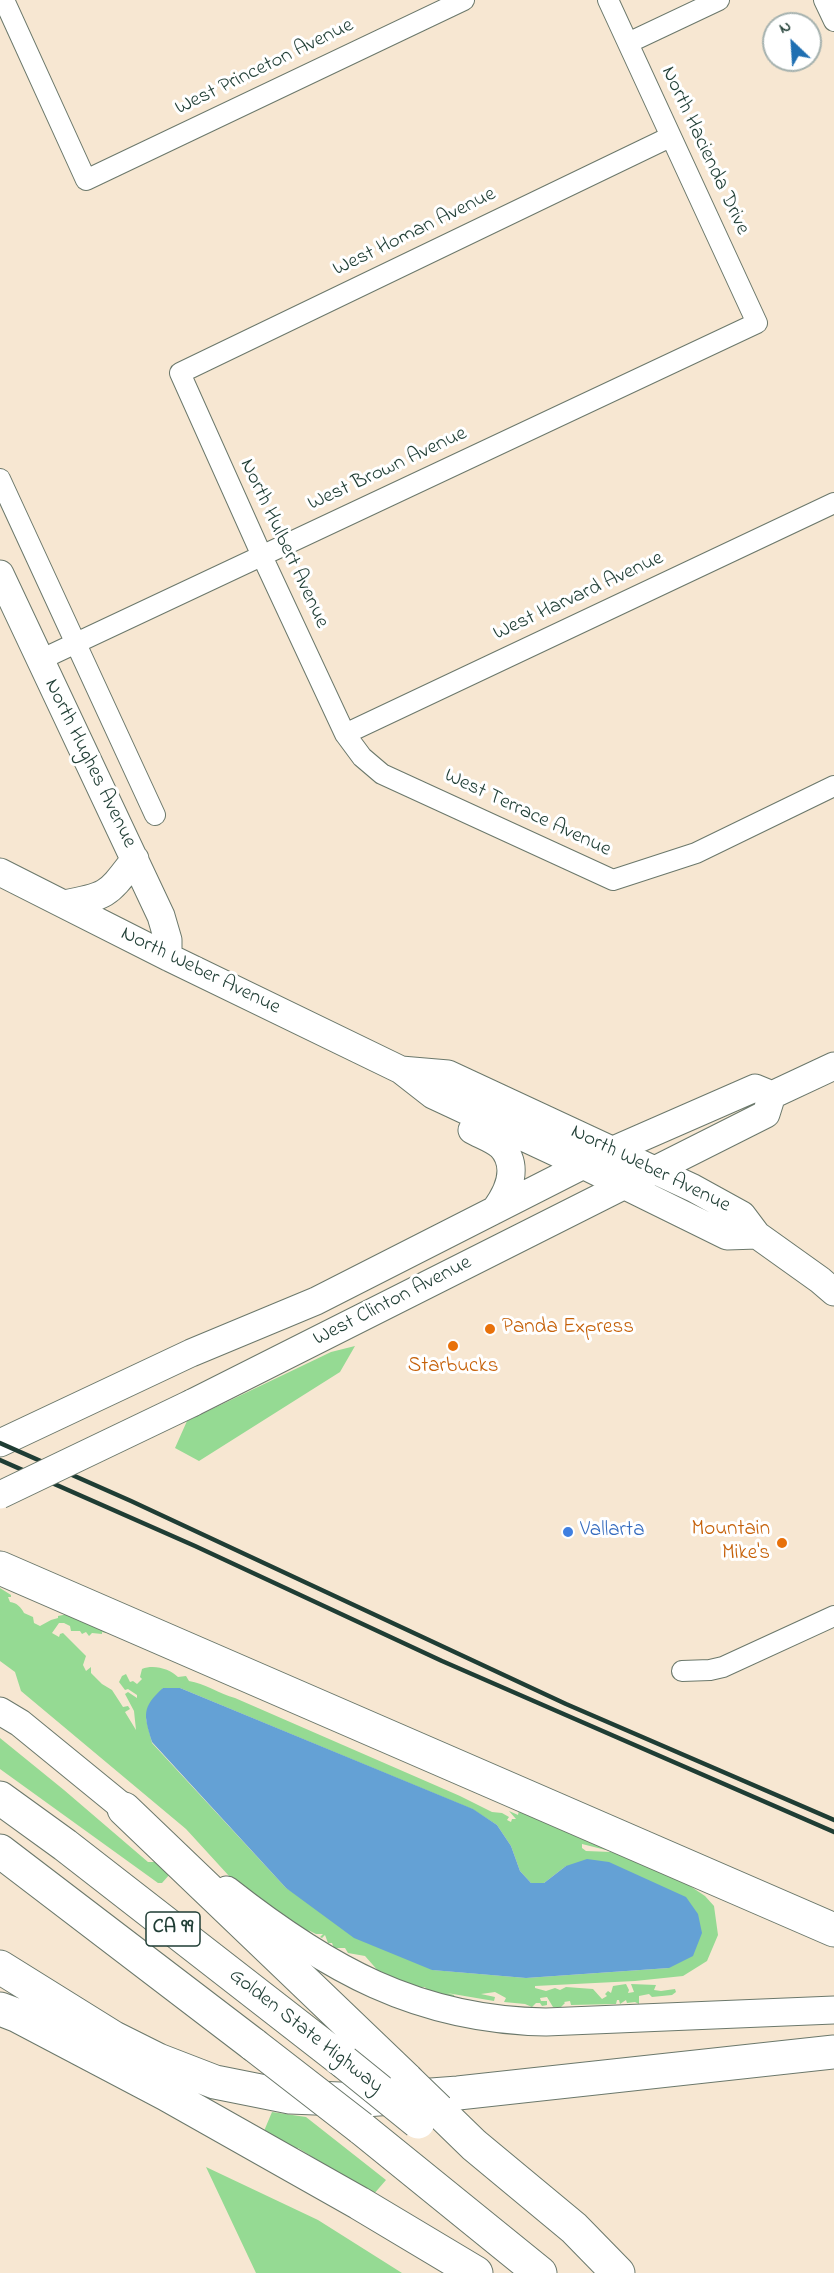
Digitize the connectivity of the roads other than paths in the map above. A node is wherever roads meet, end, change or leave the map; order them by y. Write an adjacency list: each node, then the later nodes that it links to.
1 (4, 0): 2 (street, West Princeton Avenue)
2 (464, 0)
3 (608, 0): 7 (street, North Hacienda Drive)
4 (719, 0): 7 (street)
5 (825, 0): 6 (street)
6 (834, 21)
7 (628, 43): 8 (street, North Hacienda Drive)
8 (670, 137): 9 (street, North Hacienda Drive); 10 (street, West Homan Avenue)
9 (757, 323): 13 (street, West Brown Avenue)
10 (180, 373): 13 (street, North Hulbert Avenue)
11 (0, 479): 15 (street)
12 (834, 503): 17 (street, West Harvard Avenue)
13 (262, 556): 15 (street, West Brown Avenue); 17 (street, North Hulbert Avenue)
14 (0, 574): 16 (main road, North Hughes Avenue)
15 (76, 644): 16 (street, West Brown Avenue); 19 (street)
16 (40, 660): 20 (main road, North Hughes Avenue)
17 (345, 734): 18 (street, West Terrace Avenue)
18 (834, 786)
19 (155, 815)
20 (135, 859): 22 (main road); 23 (main road, North Hughes Avenue)
21 (0, 872): 22 (main road, North Weber Avenue)
22 (64, 904): 23 (main road, North Weber Avenue)
23 (168, 957): 25 (main road, North Weber Avenue)
24 (834, 1066): 26 (main road)
25 (401, 1070): 27 (main road, North Weber Avenue); 28 (main road, North Weber Avenue)
26 (772, 1095): 28 (main road, West Clinton Avenue); 30 (main road, West Clinton Avenue)
27 (456, 1106): 29 (main road, North Weber Avenue); 32 (main road)
28 (611, 1150): 29 (main road, West Clinton Avenue); 30 (main road, North Weber Avenue)
29 (583, 1165): 31 (main road, North Weber Avenue); 32 (main road, West Clinton Avenue)
30 (653, 1170): 31 (main road, West Clinton Avenue); 33 (main road, North Weber Avenue)
31 (624, 1185): 33 (main road, North Weber Avenue); 36 (main road, West Clinton Avenue, bridge)
32 (495, 1210): 35 (main road, West Clinton Avenue)
33 (757, 1235): 34 (main road, North Weber Avenue)
34 (834, 1292)
35 (0, 1443)
36 (0, 1495)
37 (0, 1568): 45 (highway)
38 (834, 1616): 39 (street)
39 (682, 1671)
40 (0, 1701): 41 (main road)
41 (10, 1717): 43 (main road)
42 (0, 1798): 50 (highway, Golden State Highway / CA 99, bridge)
43 (124, 1809): 48 (main road); 50 (highway, bridge)
44 (0, 1851): 52 (highway, Golden State Highway / CA 99, bridge)
45 (834, 1930)
46 (0, 1967): 49 (highway)
47 (0, 2009): 51 (highway)
48 (834, 2010)
49 (834, 2052)
50 (428, 2116): 53 (highway, Golden State Highway / CA 99); 54 (highway)
51 (476, 2273)
52 (540, 2273)
53 (604, 2273)
54 (618, 2273)

